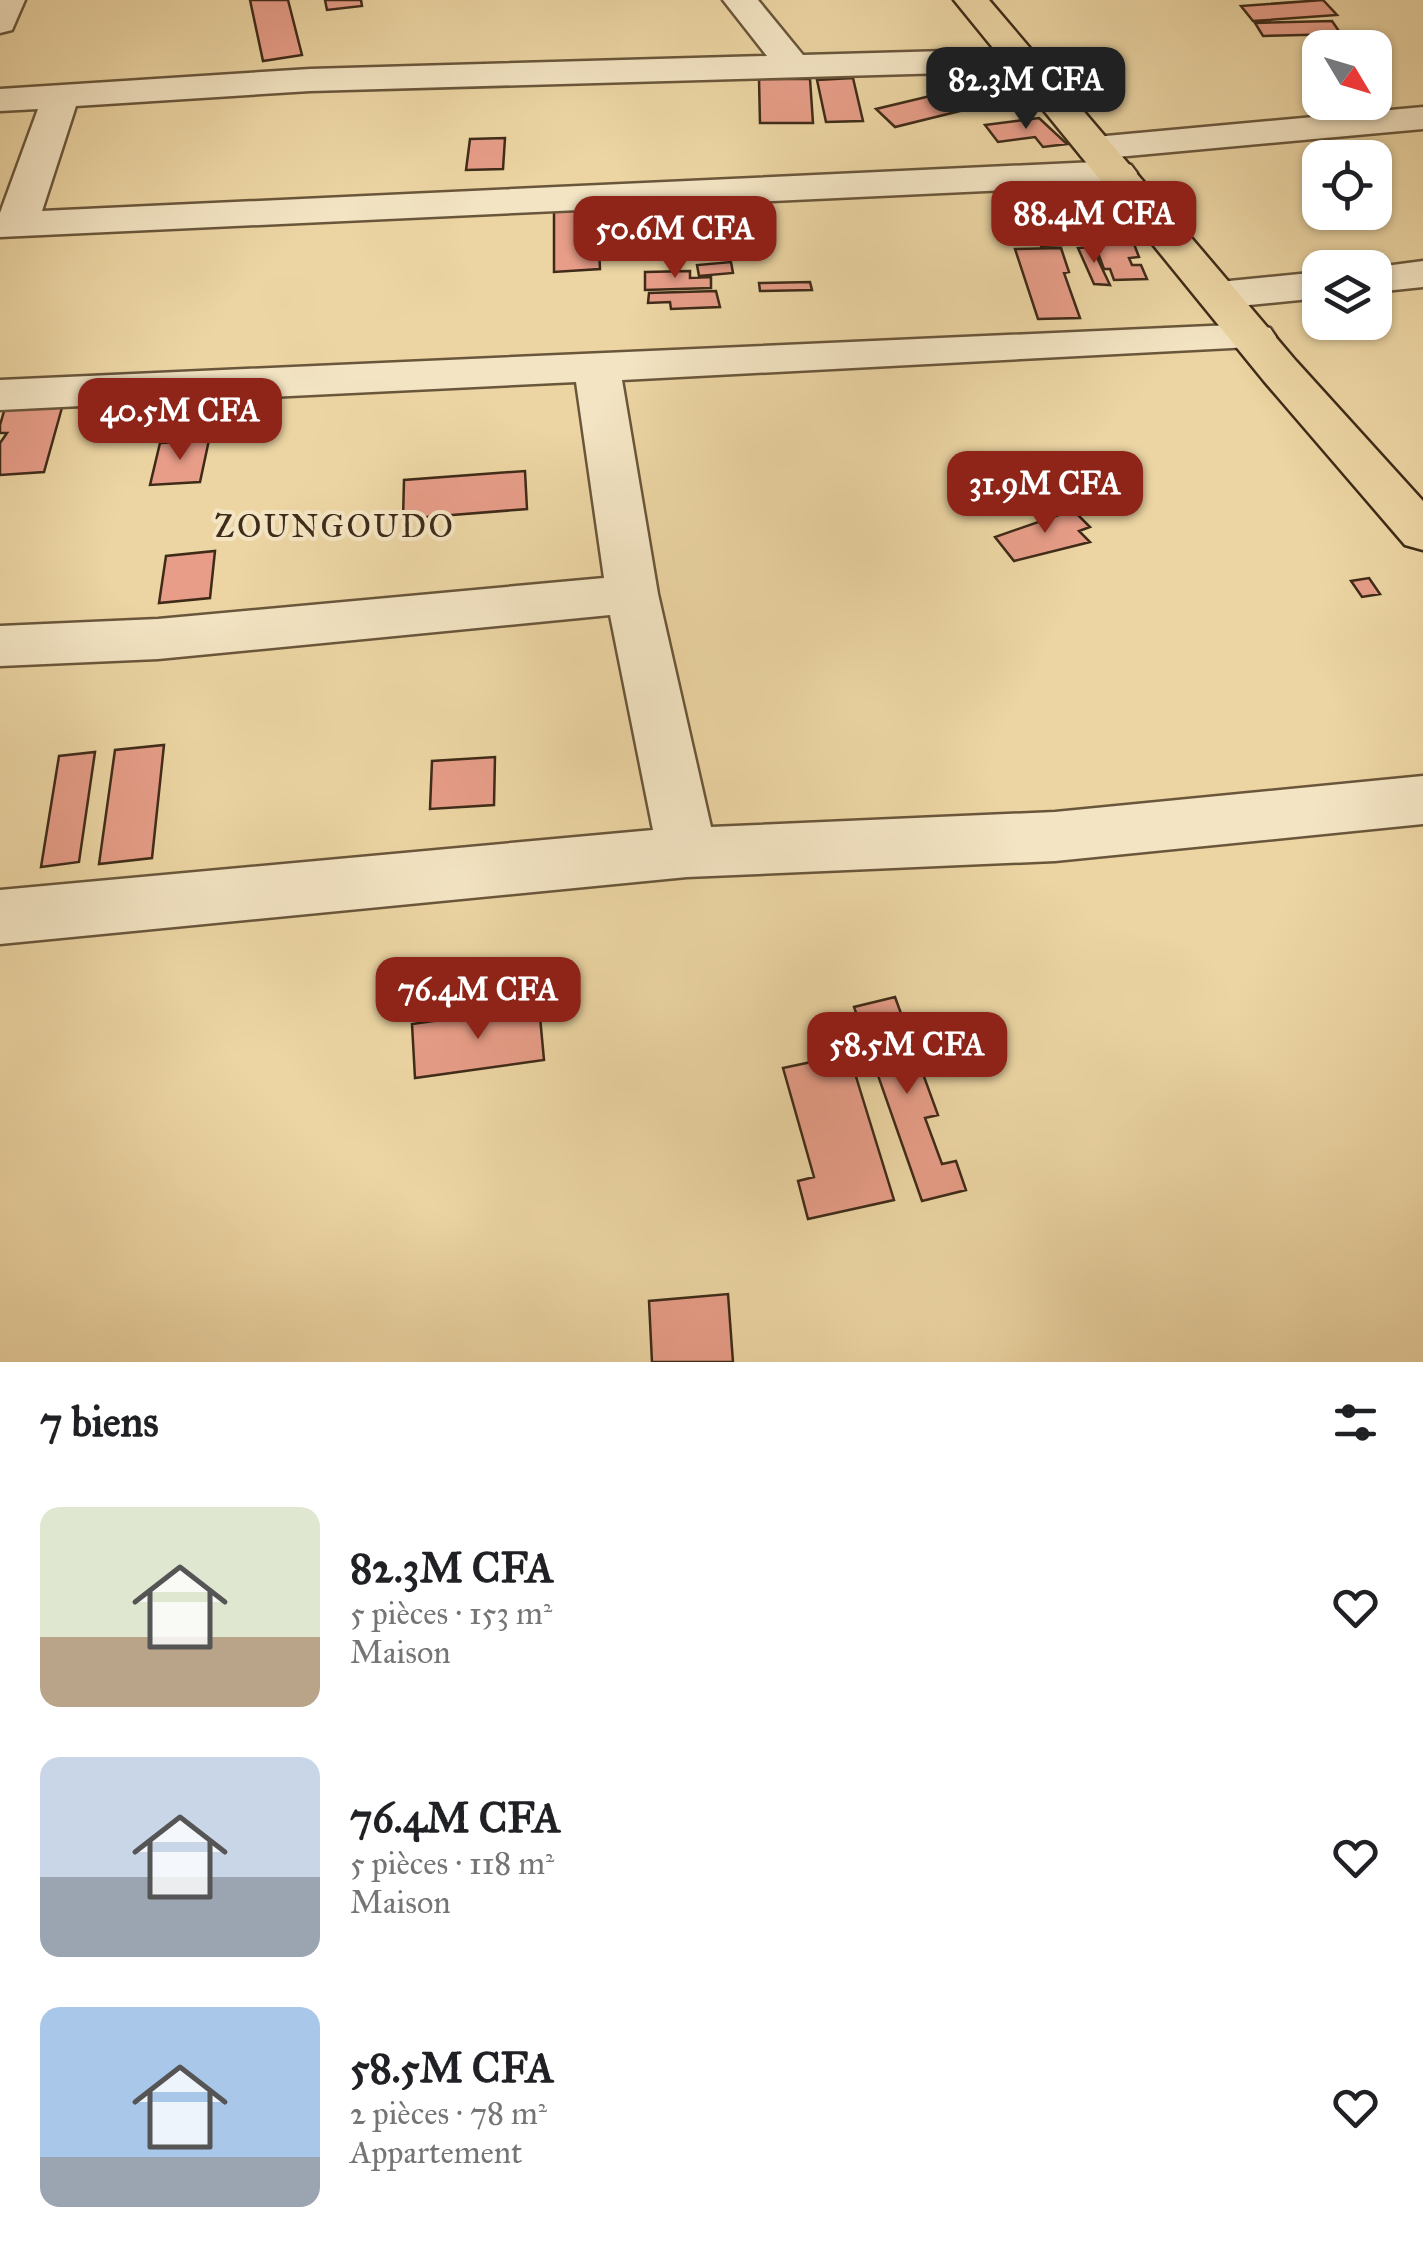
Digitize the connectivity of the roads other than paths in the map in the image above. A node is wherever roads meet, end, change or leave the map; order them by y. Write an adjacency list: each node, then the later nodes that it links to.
1 (8, 0): 4 (street)
2 (740, 0): 6 (street)
3 (971, 0): 5 (main road)
4 (0, 23)
5 (1021, 60): 6 (street); 10 (main road)
6 (792, 65): 7 (street)
7 (60, 96): 8 (street); 11 (street)
8 (0, 100)
9 (1423, 118): 10 (street)
10 (1106, 160): 11 (street); 15 (main road)
11 (9, 224)
12 (1423, 274): 13 (street)
13 (1392, 277)
14 (1302, 287): 15 (street)
15 (1219, 295): 16 (main road)
16 (1254, 337): 17 (street); 19 (main road)
17 (597, 369): 18 (street); 20 (street)
18 (0, 395)
19 (1423, 533)
20 (632, 594): 21 (street); 23 (street)
21 (0, 646)
22 (1423, 800): 23 (street)
23 (687, 852): 24 (street)
24 (0, 916)

